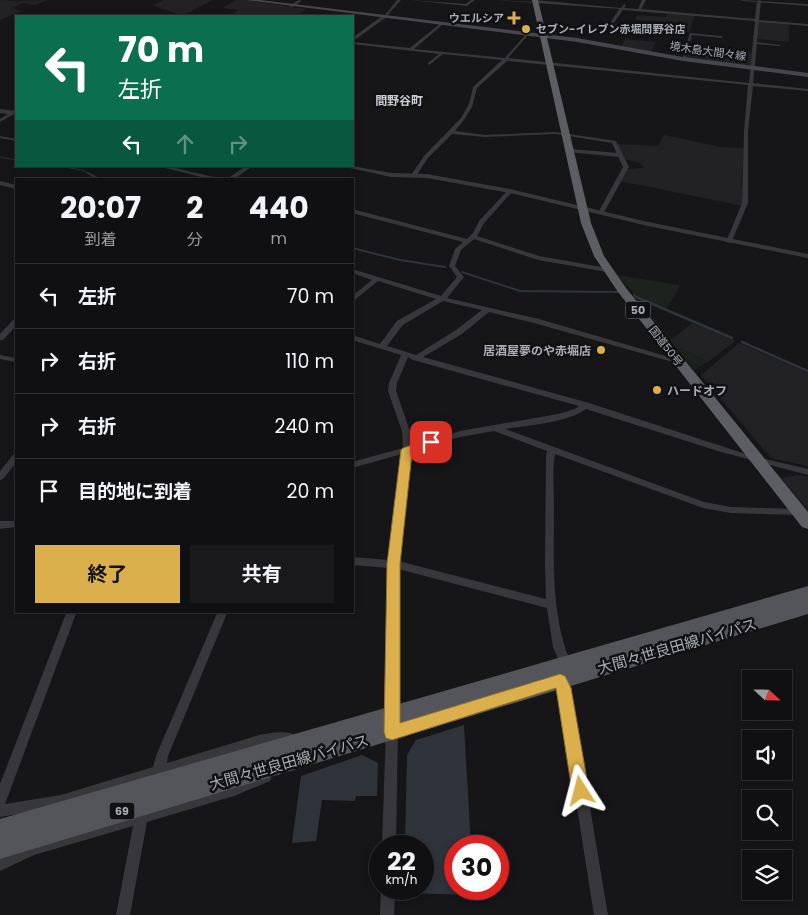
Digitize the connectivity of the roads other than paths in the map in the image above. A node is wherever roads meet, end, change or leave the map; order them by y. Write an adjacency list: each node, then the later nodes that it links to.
1 (248, 0): 15 (main road, 境木島大間々線)
2 (399, 0): 18 (street)
3 (412, 0): 4 (street)
4 (473, 0)
5 (496, 0): 10 (street)
6 (588, 0): 12 (street)
7 (644, 0): 13 (street)
8 (742, 0): 11 (street)
9 (300, 1): 15 (street)
10 (535, 1): 12 (street); 24 (highway, 国道50号 / 50)
11 (759, 1): 14 (street); 19 (street)
12 (584, 5): 16 (street)
13 (642, 5): 16 (street); 17 (street)
14 (808, 5)
15 (291, 6): 18 (main road, 境木島大間々線)
16 (621, 8): 17 (street); 22 (street)
17 (639, 10): 19 (street)
18 (383, 18): 20 (main road, 境木島大間々線); 26 (street)
19 (757, 20): 21 (street); 28 (street)
20 (441, 24): 23 (main road, 境木島大間々線); 30 (street)
21 (808, 25)
22 (630, 27)
23 (527, 34): 24 (main road, 境木島大間々線); 33 (street)
24 (545, 36): 32 (main road, 境木島大間々線); 35 (highway, 国道50号 / 50)
25 (721, 37): 32 (street)
26 (354, 40)
27 (354, 42): 30 (street)
28 (755, 43): 29 (street); 36 (street)
29 (778, 45)
30 (411, 49): 31 (street)
31 (442, 53): 33 (street); 34 (street)
32 (683, 59): 36 (main road, 境木島大間々線)
33 (505, 60): 35 (street); 43 (street)
34 (429, 64)
35 (551, 65): 38 (street); 44 (highway, 国道50号 / 50)
36 (752, 68): 37 (main road, 境木島大間々線); 38 (street)
37 (808, 76)
38 (751, 84): 39 (street); 62 (street)
39 (808, 90)
40 (0, 111): 41 (street)
41 (15, 112): 42 (street)
42 (0, 121)
43 (451, 132): 44 (street); 52 (street)
44 (566, 134): 47 (highway, 国道50号 / 50); 48 (street)
45 (0, 137): 46 (street)
46 (15, 140)
47 (570, 150): 48 (street); 58 (highway, 国道50号 / 50)
48 (619, 155): 60 (street)
49 (164, 167): 53 (street)
50 (244, 167): 54 (street)
51 (349, 167): 52 (street)
52 (414, 175): 57 (street)
53 (214, 178)
54 (231, 178)
55 (0, 183): 56 (street)
56 (15, 187)
57 (510, 191): 58 (street); 61 (street)
58 (583, 208): 60 (street); 64 (highway, 国道50号 / 50)
59 (354, 212): 61 (street)
60 (602, 213): 62 (street)
61 (471, 239): 64 (street); 68 (street)
62 (729, 242): 63 (street)
63 (808, 256)
64 (607, 270): 77 (highway, 国道50号 / 50)
65 (354, 271): 66 (street)
66 (377, 279): 67 (street); 68 (street)
67 (354, 298)
68 (442, 298): 69 (street); 73 (street)
69 (487, 310): 76 (street); 77 (street)
70 (15, 323): 71 (street)
71 (0, 338)
72 (354, 338): 73 (street)
73 (382, 348): 74 (street)
74 (405, 355): 76 (street); 81 (street)
75 (0, 357): 78 (street)
76 (416, 358): 79 (street)
77 (677, 359): 84 (highway, 国道50号 / 50)
78 (15, 360)
79 (586, 405): 80 (street); 84 (street)
80 (497, 429): 81 (street); 82 (street)
81 (407, 450): 85 (street); 93 (street)
82 (552, 450): 88 (street); 95 (street)
83 (15, 458): 87 (street)
84 (761, 462): 86 (street); 88 (highway, 国道50号 / 50)
85 (354, 464)
86 (808, 472)
87 (0, 477)
88 (799, 512): 89 (highway, 国道50号 / 50)
89 (808, 523)
90 (15, 524): 91 (street)
91 (0, 525)
92 (354, 560): 93 (street)
93 (393, 564): 95 (street); 101 (street)
94 (808, 593): 99 (main road, 大間々世良田線バイパス / 69)
95 (552, 605): 99 (street)
96 (808, 607): 100 (main road, 大間々世良田線バイパス / 69)
97 (71, 613): 105 (street)
98 (222, 613): 104 (street)
99 (565, 663): 101 (main road, 大間々世良田線バイパス / 69)
100 (560, 680): 101 (main road, 大間々世良田線バイパス / 69); 115 (street)
101 (392, 724): 102 (main road, 大間々世良田線バイパス / 69); 103 (main road, 大間々世良田線バイパス / 69); 109 (street)
102 (303, 740): 104 (street); 108 (main road, 大間々世良田線バイパス / 69)
103 (292, 761): 107 (street); 110 (main road, 大間々世良田線バイパス / 69)
104 (159, 770): 106 (street)
105 (0, 801)
106 (0, 811)
107 (141, 816): 111 (street); 113 (street)
108 (0, 829)
109 (389, 835)
110 (0, 848)
111 (0, 864)
112 (388, 900): 114 (street)
113 (123, 915)
114 (387, 915)
115 (602, 915)

